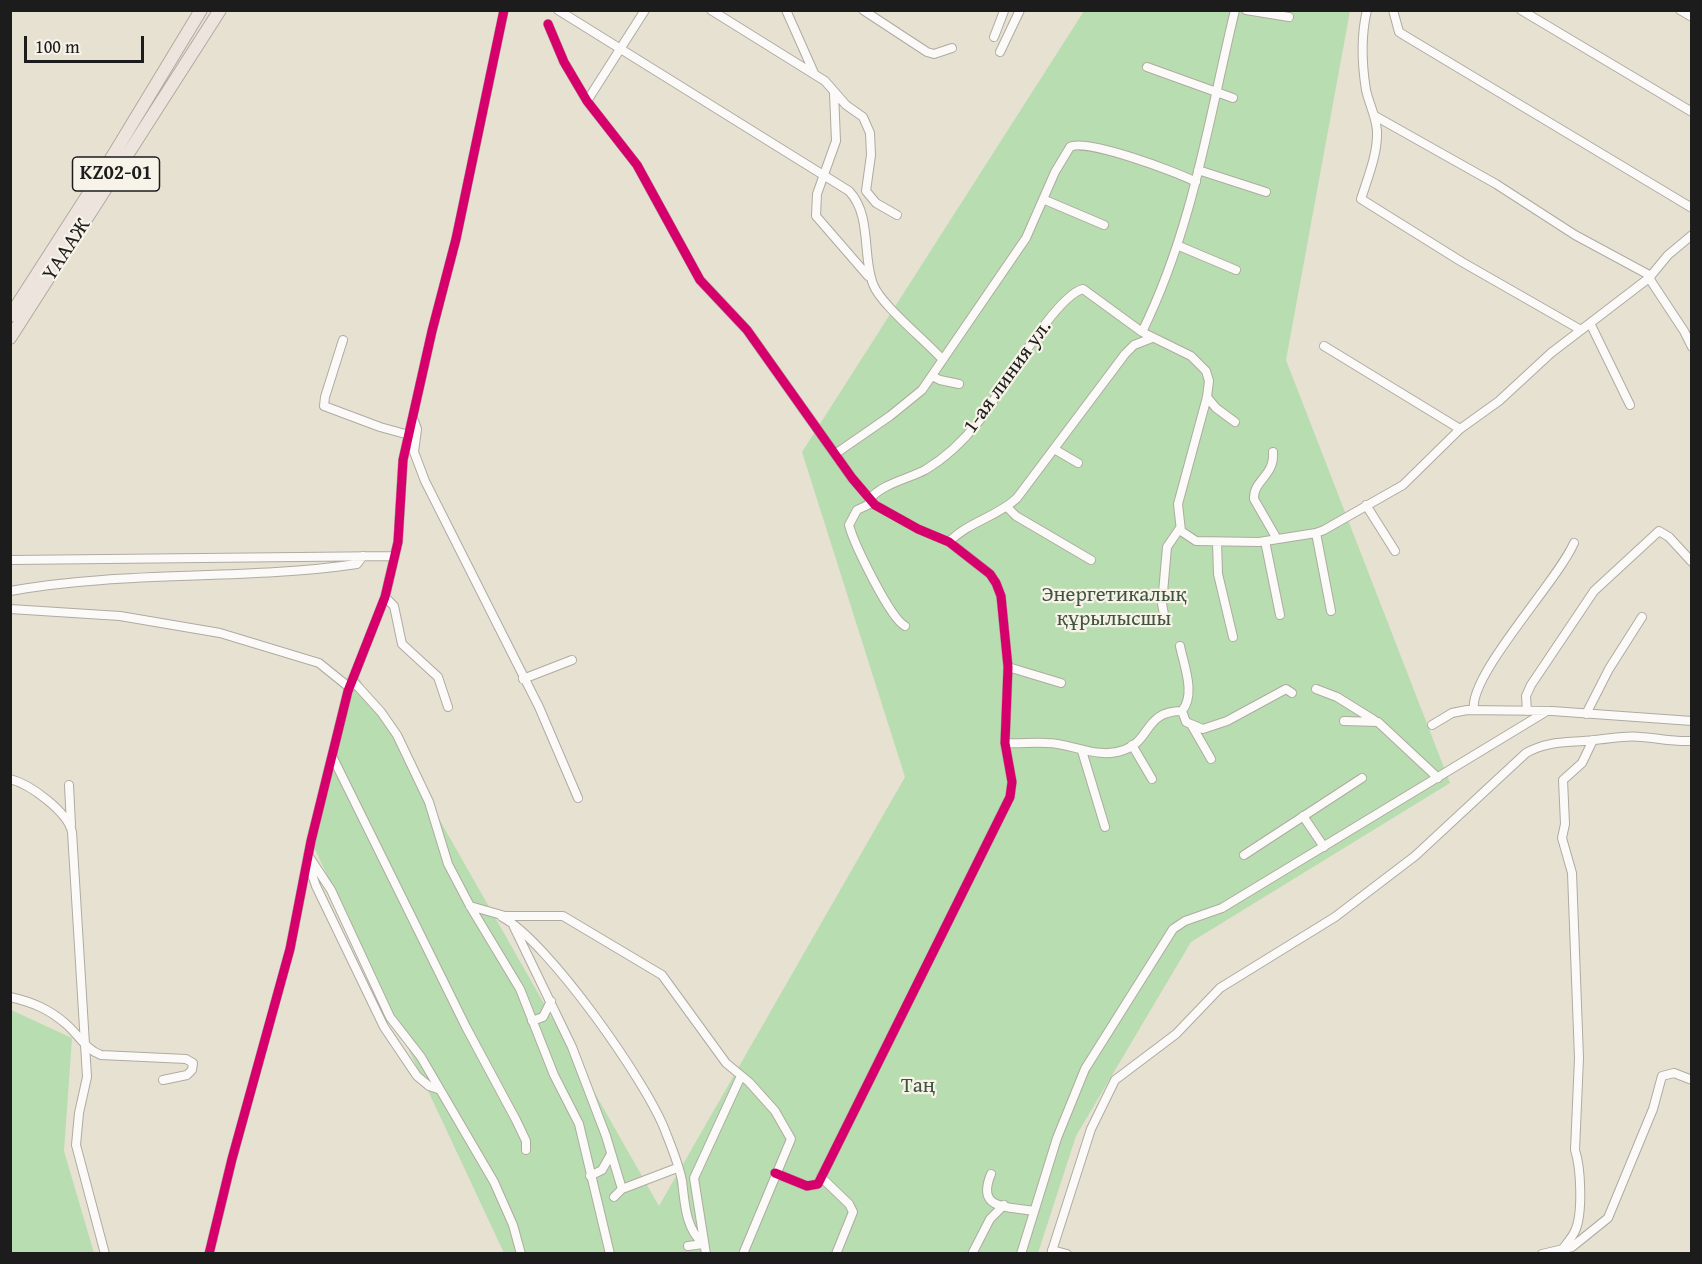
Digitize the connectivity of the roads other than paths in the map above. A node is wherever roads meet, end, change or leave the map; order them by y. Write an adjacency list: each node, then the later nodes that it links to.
1 (201, 10): 45 (highway, ҮАААЖ / KZ02-01)
2 (220, 10): 49 (highway, ҮАААЖ / KZ02-01)
3 (504, 10): 59 (street)
4 (558, 10): 22 (street)
5 (645, 10): 22 (street)
6 (711, 10): 25 (street)
7 (786, 10): 25 (street)
8 (863, 10): 21 (street)
9 (1020, 10): 23 (street)
10 (1235, 10): 27 (street)
11 (1246, 10): 17 (street)
12 (1367, 10): 31 (street)
13 (1393, 10): 37 (street)
14 (1521, 10): 30 (street)
15 (1680, 10): 18 (street)
16 (1005, 11): 20 (street)
17 (1289, 17)
18 (1692, 17)
19 (548, 24): 29 (street)
20 (994, 37)
21 (952, 48)
22 (619, 49): 29 (street); 33 (street)
23 (1000, 52)
24 (1148, 67): 27 (street)
25 (814, 73): 26 (street)
26 (834, 93): 33 (street); 38 (street)
27 (1218, 94): 28 (street); 32 (street)
28 (1233, 98)
29 (586, 100): 65 (street)
30 (1692, 112)
31 (1375, 116): 43 (street); 47 (street)
32 (1198, 170): 34 (street); 35 (street)
33 (823, 175): 44 (street); 44 (street)
34 (1196, 182): 36 (street); 41 (street)
35 (1266, 192)
36 (1045, 200): 39 (street); 54 (street)
37 (1692, 208)
38 (897, 215)
39 (1104, 225)
40 (1692, 235): 43 (street)
41 (1179, 246): 42 (street); 48 (street)
42 (1236, 270)
43 (1650, 277): 46 (street); 53 (street)
44 (871, 280): 54 (street)
45 (10, 316)
46 (1590, 323): 47 (street); 58 (street)
47 (1581, 330): 61 (street)
48 (1142, 332): 50 (street); 67 (street, 1-ая линия ул.)
49 (10, 338)
50 (1152, 338): 57 (street); 63 (street)
51 (343, 340): 62 (street)
52 (1324, 346): 61 (street)
53 (1692, 347)
54 (942, 359): 55 (street)
55 (932, 376): 56 (street); 65 (street)
56 (959, 384)
57 (1207, 397): 60 (street); 70 (street)
58 (1630, 405)
59 (413, 418): 62 (street); 95 (street)
60 (1235, 422)
61 (1460, 429): 68 (street)
62 (409, 435): 79 (street)
63 (1054, 449): 66 (street); 69 (street)
64 (1273, 452): 72 (street)
65 (835, 454): 67 (street)
66 (1078, 463)
67 (871, 501): 74 (street); 90 (street, 1-ая линия ул.)
68 (1366, 505): 71 (street); 77 (street)
69 (1007, 507): 74 (street); 81 (street)
70 (1180, 528): 75 (street); 89 (street)
71 (1316, 533): 72 (street); 86 (street)
72 (1278, 539): 73 (street)
73 (1265, 541): 75 (street); 87 (street)
74 (949, 542): 94 (street)
75 (1217, 542): 91 (street)
76 (1574, 543): 101 (street)
77 (1395, 551)
78 (363, 556): 79 (street); 80 (street); 83 (street)
79 (394, 556): 84 (street)
80 (10, 560)
81 (1091, 560)
82 (1692, 562): 103 (street)
83 (10, 591)
84 (385, 597): 97 (street); 100 (street)
85 (10, 609): 97 (street)
86 (1331, 611)
87 (1280, 615)
88 (1642, 617): 105 (street)
89 (1165, 619)
90 (905, 626)
91 (1233, 637)
92 (1180, 646): 102 (street)
93 (572, 660): 95 (street)
94 (1008, 667): 96 (street); 113 (street)
95 (523, 678): 123 (street)
96 (1061, 683)
97 (351, 684): 116 (street); 130 (street)
98 (1316, 689): 106 (street)
99 (1292, 693): 110 (street)
100 (448, 707)
101 (1474, 710): 103 (street); 109 (street)
102 (1182, 711): 110 (street); 114 (street)
103 (1527, 711): 104 (street)
104 (1547, 711): 105 (street); 119 (street)
105 (1586, 714): 108 (street)
106 (1374, 720): 107 (street); 119 (street)
107 (1344, 721)
108 (1692, 721)
109 (1432, 725)
110 (1192, 726): 117 (street)
111 (1593, 740): 112 (street); 156 (street); 157 (street)
112 (1692, 741)
113 (1005, 743): 115 (street); 149 (street)
114 (1132, 745): 115 (street); 121 (street)
115 (1082, 751): 126 (street)
116 (333, 758): 129 (street); 143 (street)
117 (1210, 759)
118 (1362, 778): 124 (street)
119 (1438, 778): 127 (street)
120 (10, 779): 125 (street)
121 (1152, 779)
122 (69, 785): 125 (street)
123 (578, 798)
124 (1303, 816): 127 (street); 128 (street)
125 (71, 825): 138 (street)
126 (1105, 827)
127 (1324, 847): 153 (street)
128 (1244, 855)
129 (308, 857): 135 (street); 136 (street); 159 (street)
130 (470, 906): 131 (street); 137 (street)
131 (501, 916): 132 (street); 139 (street)
132 (510, 921): 134 (street); 145 (street)
133 (10, 997): 138 (street)
134 (551, 1001): 137 (street); 144 (street)
135 (384, 1005): 136 (street); 142 (street)
136 (381, 1021): 142 (street)
137 (532, 1021): 148 (street)
138 (86, 1045): 140 (street); 158 (street)
139 (741, 1076): 146 (street); 154 (street)
140 (163, 1080)
141 (1692, 1080): 156 (street)
142 (438, 1089): 160 (street)
143 (526, 1150)
144 (612, 1154): 148 (street); 150 (street)
145 (677, 1168): 150 (street); 154 (street)
146 (775, 1173): 149 (street); 163 (street)
147 (991, 1174): 152 (street)
148 (590, 1176): 161 (street)
149 (821, 1177): 164 (street)
150 (622, 1189): 151 (street)
151 (614, 1197)
152 (1004, 1205): 153 (street); 165 (street)
153 (1034, 1211): 166 (street)
154 (703, 1244): 155 (street); 162 (street)
155 (688, 1246)
156 (1561, 1251): 168 (street)
157 (1051, 1252): 167 (street)
158 (105, 1254)
159 (209, 1254)
160 (521, 1254)
161 (610, 1254)
162 (706, 1254)
163 (744, 1254)
164 (836, 1254)
165 (972, 1254)
166 (1021, 1254)
167 (1067, 1254)
168 (1542, 1254)

